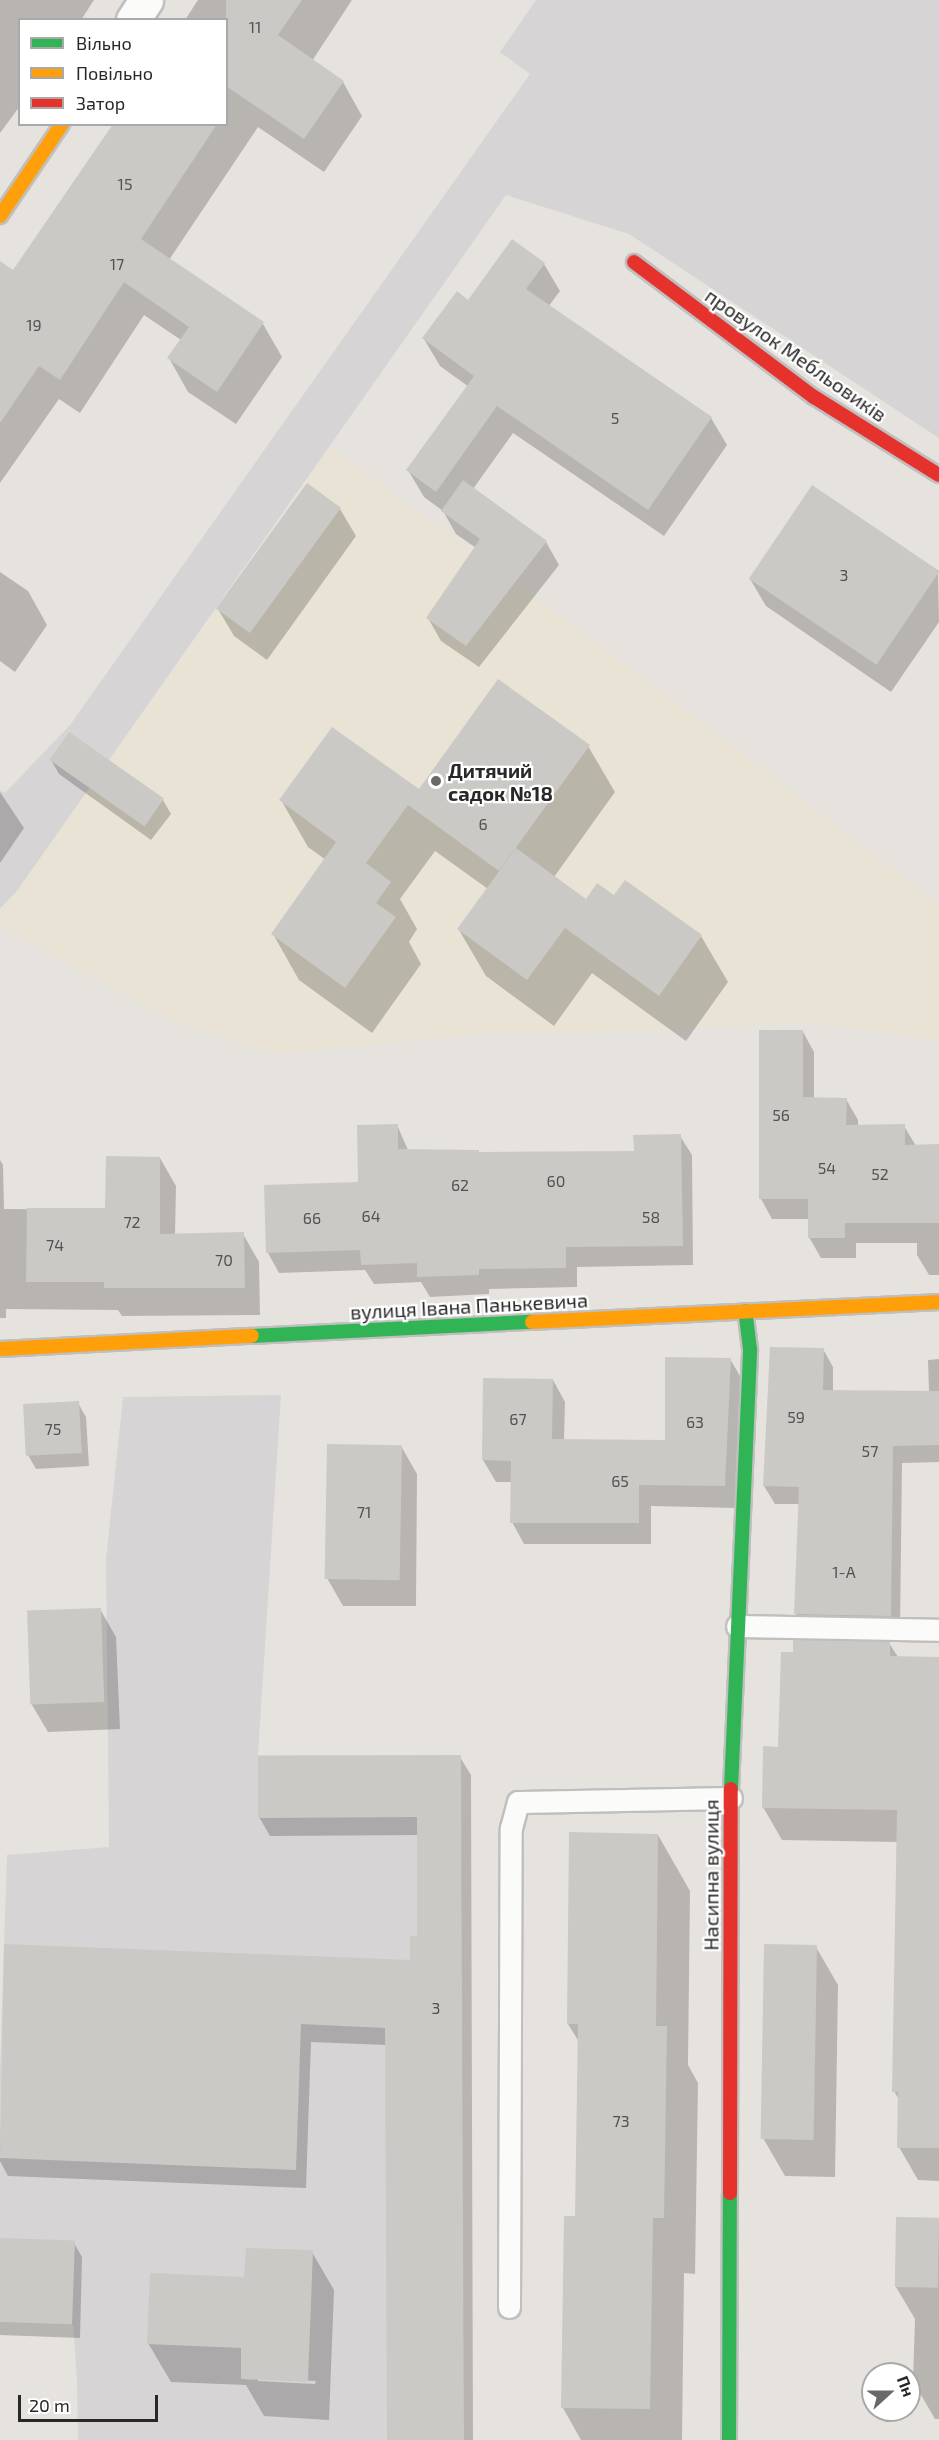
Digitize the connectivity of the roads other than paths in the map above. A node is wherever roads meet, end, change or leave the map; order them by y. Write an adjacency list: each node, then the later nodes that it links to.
1 (146, 0): 2 (street)
2 (134, 18)
3 (61, 126): 4 (street)
4 (0, 216)
5 (634, 262): 6 (street, провулок Мебльовиків)
6 (939, 475)
7 (939, 1302): 8 (street, вулиця Івана Панькевича)
8 (745, 1311): 9 (street, вулиця Івана Панькевича); 10 (street, Насипна вулиця)
9 (0, 1349)
10 (737, 1626): 11 (lane); 12 (street, Насипна вулиця)
11 (939, 1630)
12 (731, 1798): 13 (lane); 14 (street, Насипна вулиця)
13 (509, 2307)
14 (729, 2440)

